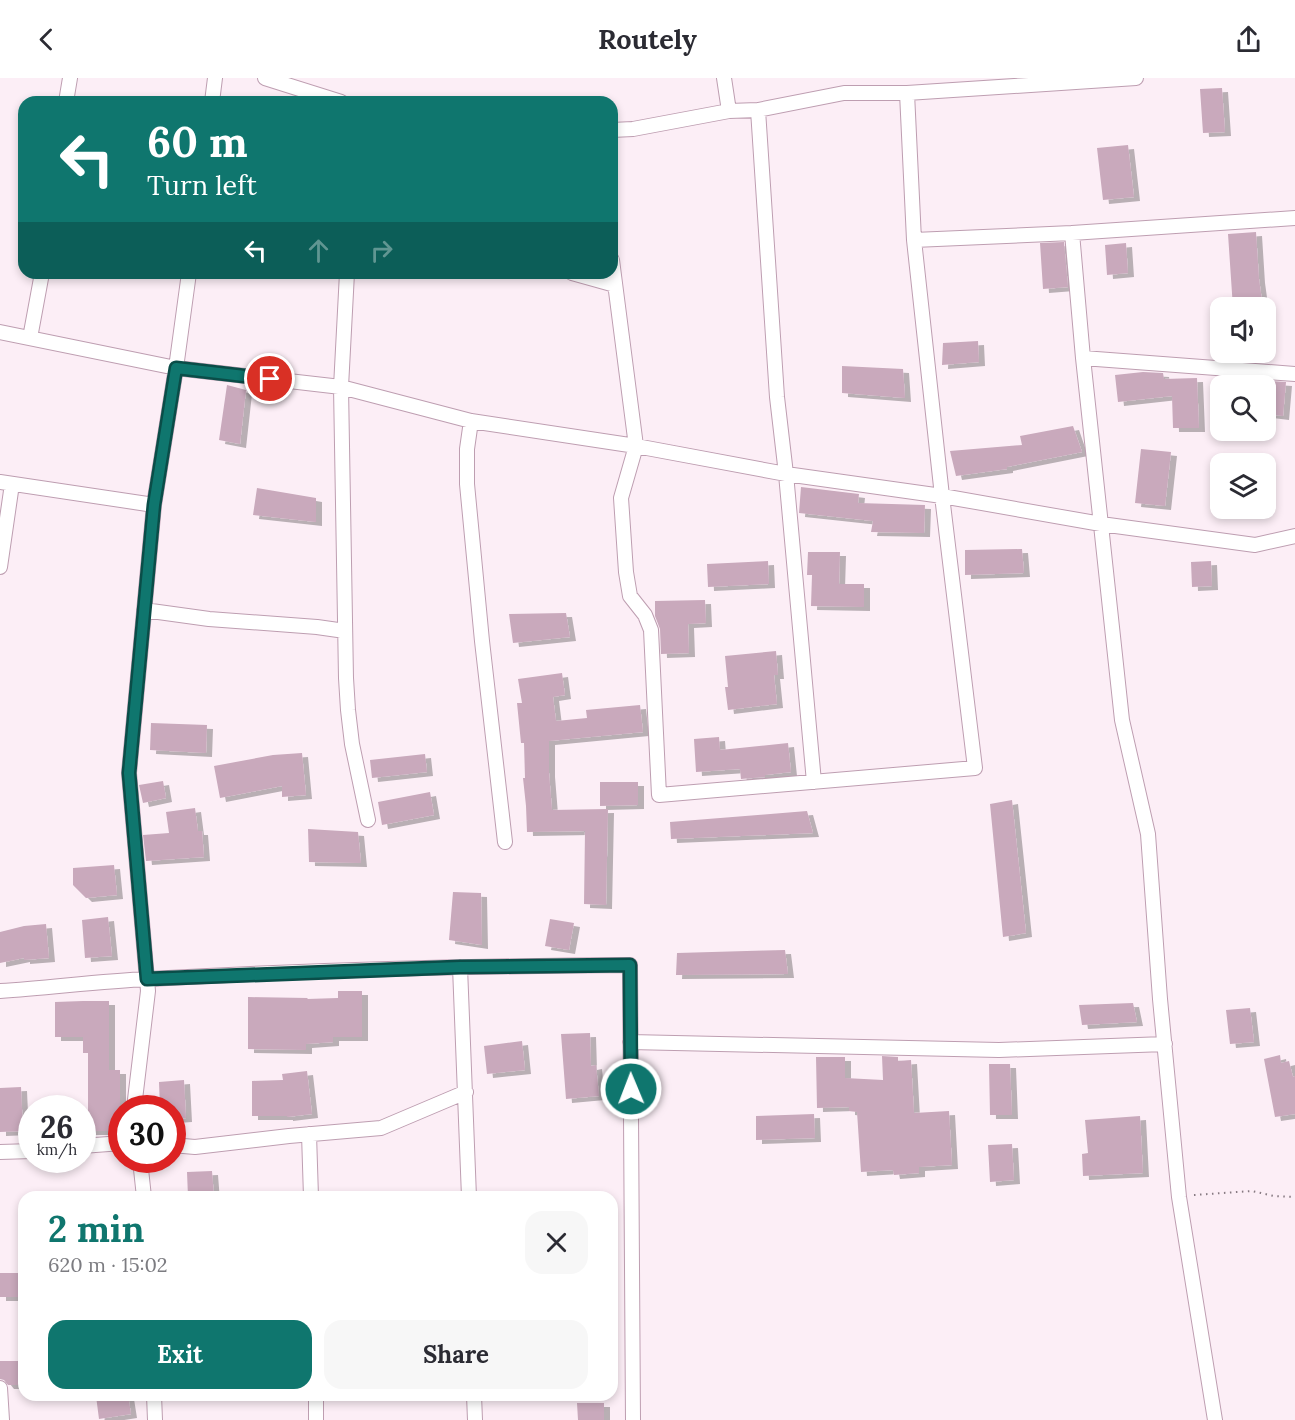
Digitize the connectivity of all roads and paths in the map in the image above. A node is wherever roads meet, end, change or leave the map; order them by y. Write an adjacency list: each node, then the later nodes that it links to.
1 (70, 78): 10 (street)
2 (215, 78): 11 (street)
3 (265, 78): 12 (street)
4 (724, 78): 14 (street)
5 (845, 78): 8 (street)
6 (1136, 78): 7 (street)
7 (984, 83): 9 (street)
8 (844, 93): 9 (street); 13 (street)
9 (907, 93): 18 (street)
10 (67, 96)
11 (213, 96)
12 (322, 96)
13 (758, 110): 14 (street); 33 (street)
14 (729, 111): 15 (street)
15 (618, 130)
16 (1295, 218): 17 (street)
17 (1072, 233): 18 (street); 27 (street)
18 (914, 240): 35 (street)
19 (41, 279): 26 (street)
20 (188, 279): 28 (street)
21 (347, 279): 30 (street)
22 (594, 279): 24 (street)
23 (614, 279): 24 (street)
24 (615, 285): 32 (street)
25 (0, 332): 26 (street)
26 (30, 338): 28 (street)
27 (1083, 358): 29 (street); 37 (street)
28 (176, 368): 30 (street); 36 (street)
29 (1295, 374)
30 (340, 387): 31 (street); 41 (street)
31 (471, 421): 32 (street); 44 (street)
32 (636, 446): 33 (street); 42 (street)
33 (786, 474): 35 (street); 42 (street)
34 (6, 483): 36 (street); 39 (street)
35 (942, 496): 37 (street); 42 (street)
36 (154, 505): 40 (street)
37 (1101, 524): 38 (street); 49 (street)
38 (1295, 536)
39 (0, 567)
40 (144, 610): 41 (street); 46 (street)
41 (345, 632): 43 (street)
42 (814, 782)
43 (369, 820)
44 (505, 842)
45 (460, 967): 46 (street); 48 (street); 50 (street)
46 (147, 979): 47 (street); 51 (street)
47 (0, 991)
48 (630, 1042): 49 (street); 70 (street)
49 (1165, 1044): 60 (street)
50 (466, 1092): 52 (street); 59 (street)
51 (135, 1095)
52 (309, 1134): 53 (street); 58 (street)
53 (186, 1146)
54 (18, 1151): 55 (street)
55 (0, 1152)
56 (141, 1173): 57 (street)
57 (143, 1191)
58 (311, 1191)
59 (469, 1191)
60 (1179, 1197): 61 (path); 71 (street)
61 (1295, 1197)
62 (0, 1388): 66 (street)
63 (154, 1401): 67 (street)
64 (316, 1401): 68 (street)
65 (474, 1401): 69 (street)
66 (2, 1420)
67 (155, 1420)
68 (316, 1420)
69 (475, 1420)
70 (633, 1420)
71 (1215, 1420)

